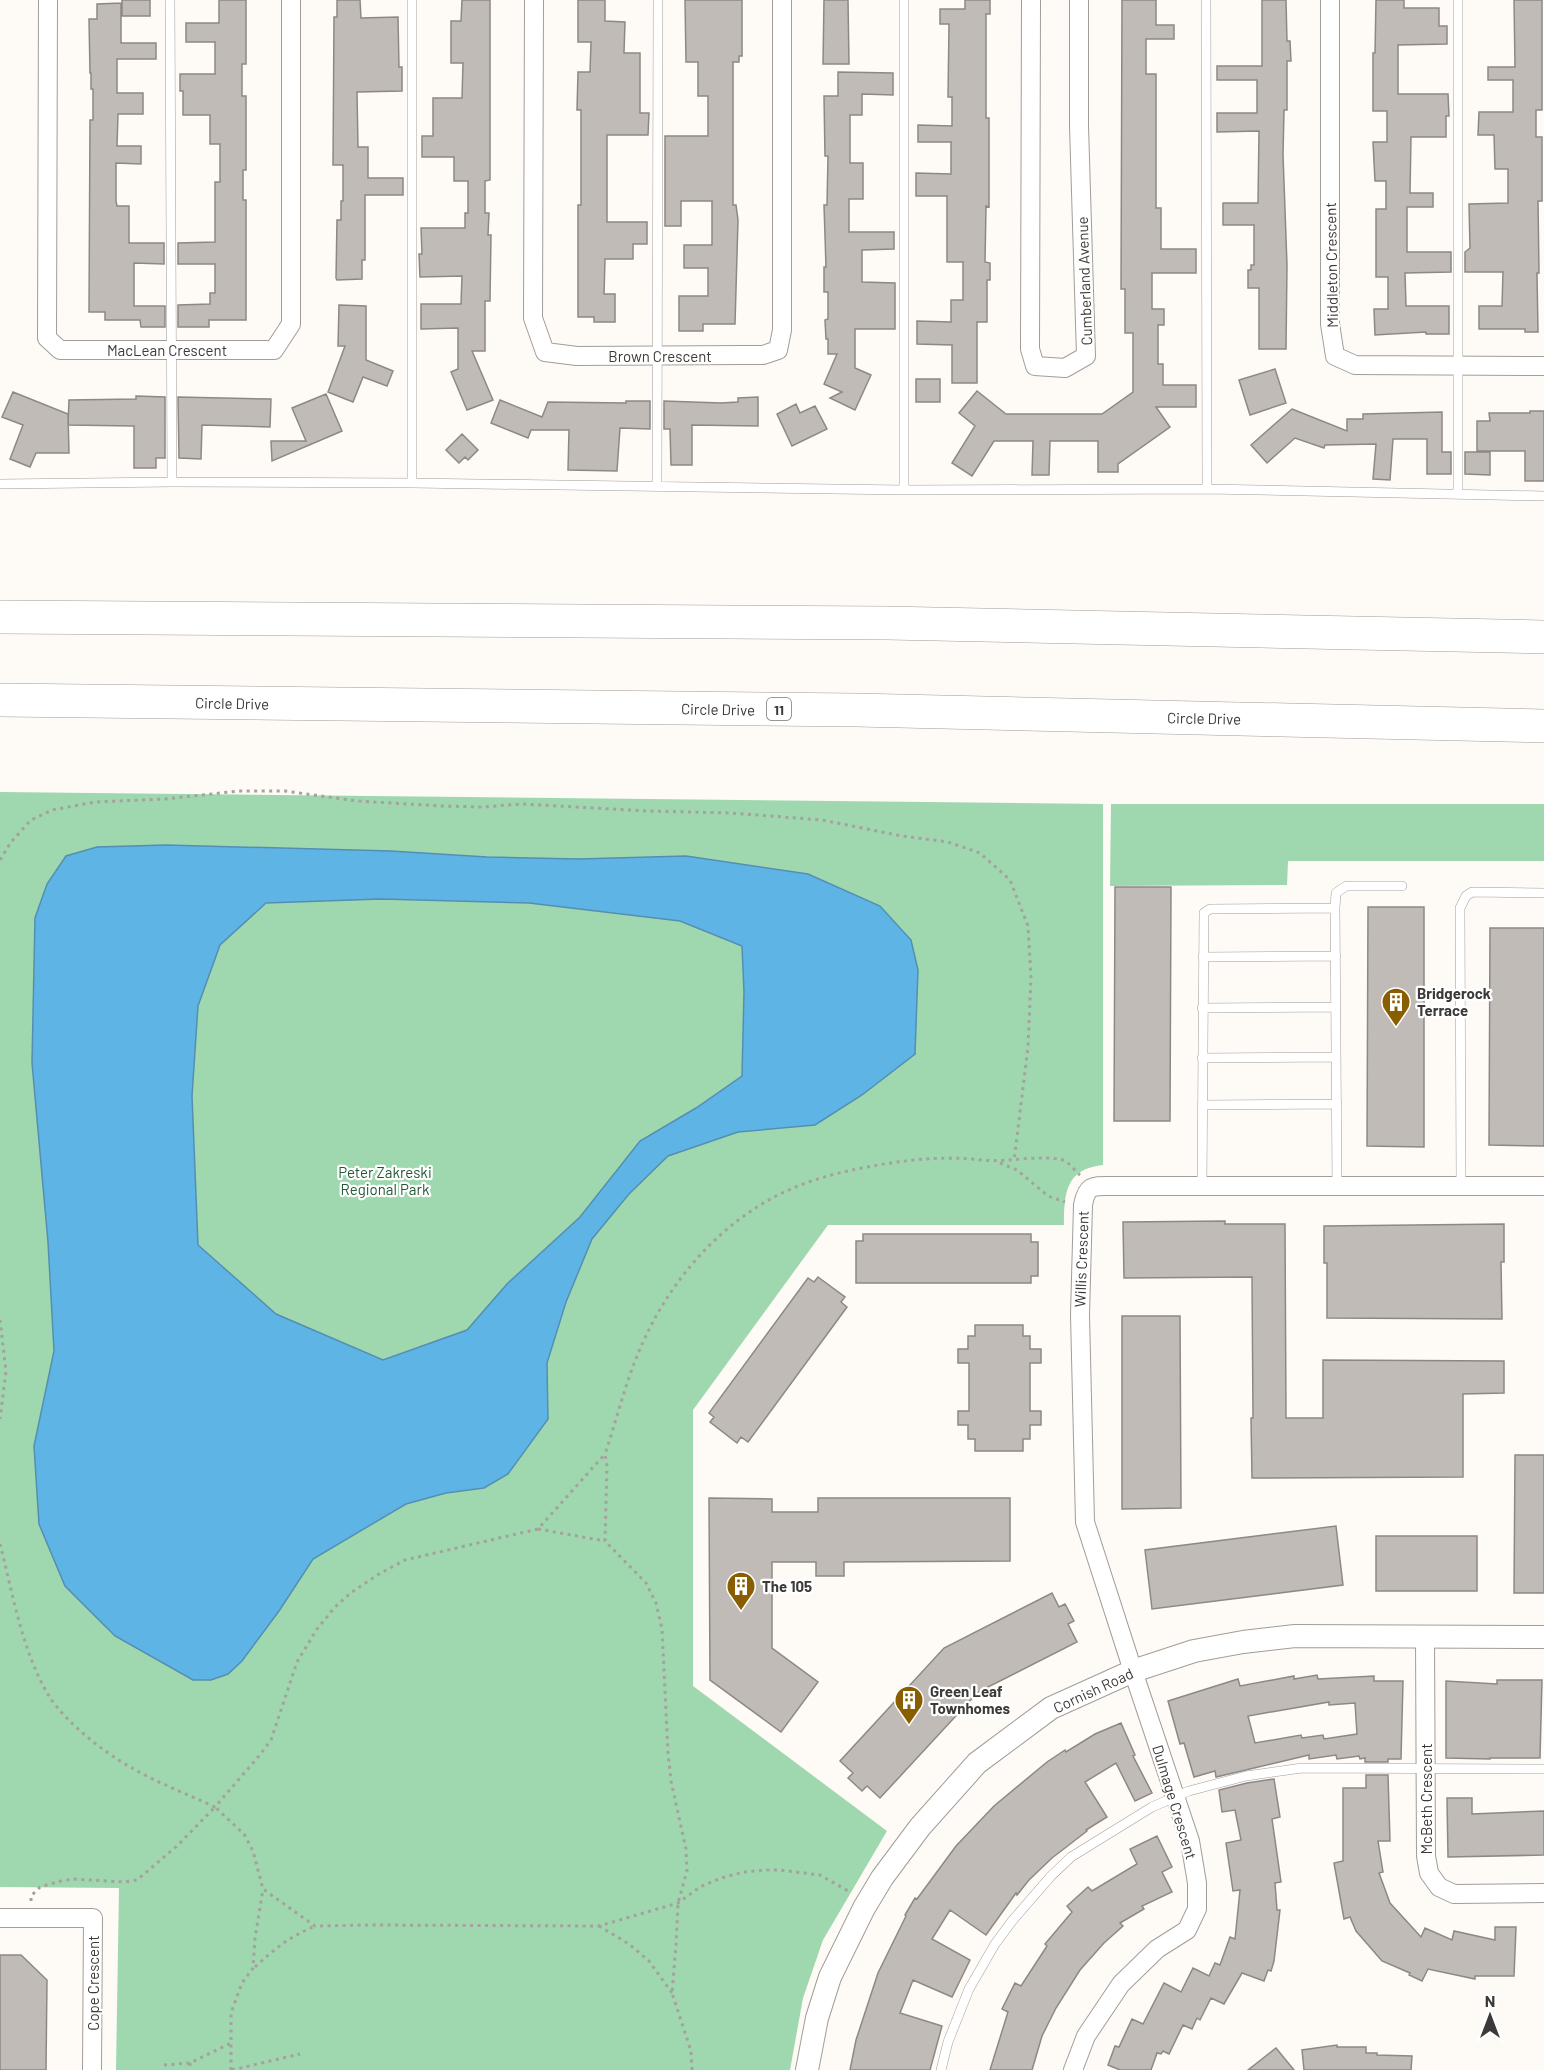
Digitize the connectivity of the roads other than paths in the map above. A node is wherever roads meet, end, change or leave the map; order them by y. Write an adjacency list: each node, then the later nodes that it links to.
1 (48, 0): 14 (street, MacLean Crescent)
2 (170, 0): 14 (lane)
3 (291, 0): 14 (street, MacLean Crescent)
4 (412, 0): 19 (lane)
5 (534, 0): 15 (street, Brown Crescent)
6 (658, 0): 15 (lane)
7 (782, 0): 15 (street, Brown Crescent)
8 (904, 0): 23 (lane)
9 (1031, 0): 10 (street, Cumberland Avenue)
10 (1079, 0)
11 (1206, 0): 22 (lane)
12 (1330, 0): 16 (street, Middleton Crescent)
13 (1458, 0): 16 (lane)
14 (171, 350): 18 (lane)
15 (658, 355): 21 (lane)
16 (1458, 365): 17 (street, Middleton Crescent); 24 (lane)
17 (1544, 366)
18 (172, 482): 19 (lane); 20 (lane)
19 (411, 483): 21 (lane)
20 (0, 484)
21 (657, 486): 23 (lane)
22 (1207, 489): 23 (lane); 24 (lane)
23 (904, 490)
24 (1458, 494): 25 (lane)
25 (1544, 496)
26 (0, 616): 27 (highway)
27 (1544, 637)
28 (5, 701): 29 (highway, Circle Drive / 11)
29 (1544, 726)
30 (1402, 886): 32 (lane)
31 (1544, 893): 43 (lane)
32 (1335, 909): 33 (lane); 34 (lane)
33 (1336, 956): 34 (lane); 35 (lane)
34 (1203, 957): 36 (lane)
35 (1336, 1007): 36 (lane); 37 (lane)
36 (1202, 1008): 38 (lane)
37 (1336, 1057): 38 (lane); 39 (lane)
38 (1202, 1058): 40 (lane)
39 (1337, 1104): 40 (lane); 42 (lane)
40 (1202, 1105): 41 (lane)
41 (1202, 1186): 42 (street, Willis Crescent); 47 (street, Willis Crescent)
42 (1337, 1186): 43 (street, Willis Crescent)
43 (1461, 1186): 44 (street, Willis Crescent)
44 (1544, 1186)
45 (1425, 1637): 46 (street, Cornish Road); 47 (street, Cornish Road); 48 (street, McBeth Crescent)
46 (1544, 1637)
47 (1133, 1671): 50 (street, Dulmage Crescent); 54 (street, Cornish Road)
48 (1426, 1769): 49 (lane); 50 (lane); 51 (street, McBeth Crescent)
49 (1544, 1769)
50 (1176, 1796): 55 (lane); 56 (street, Dulmage Crescent)
51 (1544, 1893)
52 (0, 1918): 53 (street, Cope Crescent)
53 (92, 2070)
54 (807, 2070)
55 (941, 2070)
56 (1072, 2070)

